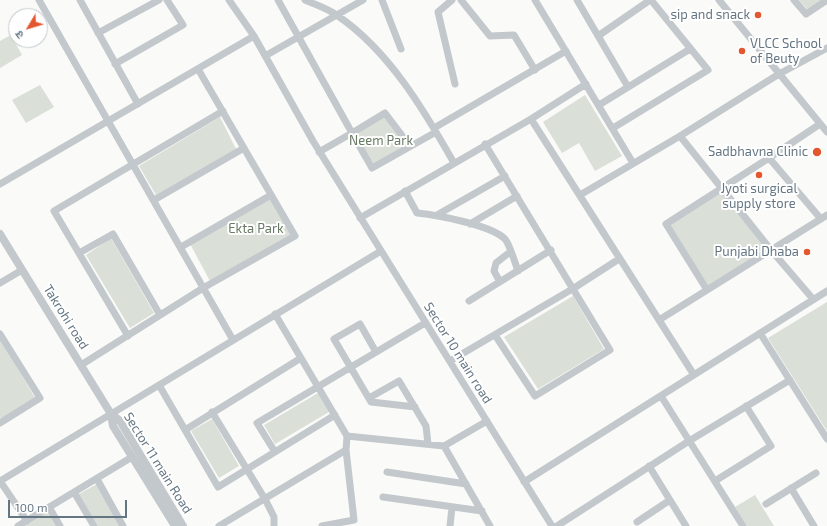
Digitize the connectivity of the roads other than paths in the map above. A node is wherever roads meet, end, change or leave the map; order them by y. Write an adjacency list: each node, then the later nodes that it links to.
1 (40, 0): 39 (street)
2 (80, 0): 19 (street)
3 (159, 0): 19 (street)
4 (167, 0): 28 (street)
5 (229, 0): 20 (street, Sector 10 main road)
6 (278, 0): 22 (street)
7 (305, 0): 18 (street)
8 (363, 0): 18 (street)
9 (382, 0): 24 (street)
10 (452, 0): 32 (street)
11 (461, 0): 30 (street)
12 (535, 0): 26 (street)
13 (577, 0): 21 (street)
14 (650, 0): 21 (street); 25 (street)
15 (719, 0): 31 (street)
16 (794, 0): 17 (street)
17 (827, 0)
18 (338, 15): 22 (street); 42 (street)
19 (98, 33): 28 (street)
20 (254, 36): 27 (street, Sector 10 main road); 29 (street)
21 (598, 36): 34 (street)
22 (298, 38): 27 (street); 44 (street)
23 (827, 48): 31 (street)
24 (401, 49)
25 (690, 49): 34 (street); 41 (street)
26 (566, 51): 30 (street); 33 (street)
27 (265, 56): 49 (street, Sector 10 main road)
28 (116, 64): 35 (street)
29 (198, 69): 35 (street); 37 (street)
30 (535, 70): 42 (street)
31 (779, 74): 40 (street); 45 (street)
32 (455, 84)
33 (586, 84): 36 (street); 38 (street)
34 (628, 87): 36 (street)
35 (138, 104): 39 (street)
36 (599, 106): 41 (street)
37 (223, 111): 48 (street); 53 (street)
38 (531, 119): 46 (street); 59 (street)
39 (109, 121): 53 (street); 55 (street)
40 (820, 124): 43 (street); 50 (street)
41 (612, 128): 52 (street)
42 (435, 130): 47 (street); 51 (street)
43 (827, 132)
44 (352, 133): 47 (street); 47 (street); 49 (street)
45 (680, 136): 52 (street); 56 (street)
46 (486, 144): 51 (street); 54 (street)
47 (410, 146)
48 (244, 148): 58 (street); 61 (street)
49 (319, 152): 64 (street, Sector 10 main road)
50 (769, 158): 56 (street); 63 (street)
51 (454, 163): 57 (street)
52 (633, 163): 59 (street)
53 (134, 164): 61 (street); 72 (street)
54 (505, 176): 60 (street); 62 (street)
55 (0, 184)
56 (722, 188): 69 (street); 80 (street)
57 (406, 192): 62 (street); 64 (street)
58 (271, 195): 67 (street); 78 (street)
59 (580, 195): 73 (street)
60 (517, 196): 65 (street); 68 (street)
61 (154, 200): 67 (street)
62 (437, 215): 65 (street)
63 (824, 217): 69 (street)
64 (360, 218): 70 (street, Sector 10 main road)
65 (470, 224): 71 (street)
66 (0, 234): 74 (street, Takrohi road)
67 (181, 247): 78 (street)
68 (551, 250): 75 (street); 79 (street)
69 (771, 250): 80 (street); 82 (street)
70 (380, 251): 84 (street); 87 (street, Sector 10 main road)
71 (510, 252): 75 (street); 76 (street)
72 (79, 253): 85 (street); 91 (street)
73 (620, 259): 79 (street); 86 (street)
74 (22, 270): 77 (street); 96 (street, Takrohi road)
75 (518, 271): 76 (street)
76 (500, 282): 83 (street)
77 (0, 283)
78 (204, 288): 85 (street); 92 (street)
79 (574, 288): 90 (street); 90 (street)
80 (707, 290): 86 (street)
81 (827, 291): 82 (street)
82 (814, 299): 89 (street)
83 (468, 301)
84 (275, 314): 92 (street); 94 (street)
85 (160, 315): 91 (street)
86 (659, 320): 98 (street)
87 (425, 323): 93 (street); 95 (street, Sector 10 main road)
88 (0, 333): 110 (street)
89 (760, 333): 98 (street); 99 (street)
90 (495, 335): 95 (street)
91 (128, 336): 96 (street)
92 (233, 340): 100 (street)
93 (376, 352): 97 (street); 97 (street)
94 (301, 358): 101 (street); 106 (street)
95 (450, 361): 109 (street, Sector 10 main road)
96 (81, 365): 107 (street, Takrohi road)
97 (350, 367): 101 (street); 103 (street)
98 (694, 375): 102 (street)
99 (790, 380): 104 (street); 113 (street)
100 (159, 385): 107 (street); 111 (street)
101 (318, 386): 108 (street); 118 (street)
102 (661, 396): 114 (street); 127 (street)
103 (369, 398): 105 (street); 105 (street)
104 (746, 406): 114 (street); 126 (street)
105 (415, 407): 115 (street)
106 (212, 412): 111 (street); 121 (street)
107 (111, 414): 119 (street); 125 (street); 146 (street, Sector 11 main Road)
108 (334, 415): 112 (street); 118 (street)
109 (487, 421): 116 (street); 127 (street, Sector 10 main road)
110 (0, 423)
111 (185, 430): 121 (street)
112 (347, 436): 115 (street); 117 (street)
113 (827, 439)
114 (689, 440): 120 (street); 126 (street)
115 (428, 444): 116 (street)
116 (444, 446): 128 (street)
117 (346, 450): 132 (street); 149 (street)
118 (275, 452): 121 (street)
119 (132, 457): 124 (street); 145 (street)
120 (649, 466): 133 (street); 153 (street)
121 (247, 469): 132 (street)
122 (387, 472): 128 (street)
123 (816, 474): 129 (street)
124 (96, 479): 130 (street); 144 (street)
125 (0, 481): 138 (street)
126 (714, 481): 155 (street)
127 (524, 482): 152 (street, Sector 10 main road)
128 (466, 484): 137 (street)
129 (791, 488): 134 (street); 140 (street)
130 (74, 492): 135 (street); 143 (street)
131 (383, 497): 136 (street)
132 (265, 499): 147 (street); 148 (street)
133 (670, 500): 139 (street); 154 (street)
134 (766, 504)
135 (49, 507): 138 (street); 142 (street)
136 (452, 507): 137 (street); 150 (street)
137 (482, 511): 151 (street)
138 (27, 521): 141 (street)
139 (636, 522)
140 (812, 525)
141 (18, 526)
142 (60, 526)
143 (94, 526)
144 (123, 526)
145 (175, 526)
146 (184, 526)
147 (219, 526)
148 (274, 526)
149 (322, 526)
150 (450, 526)
151 (490, 526)
152 (552, 526)
153 (557, 526)
154 (686, 526)
155 (743, 526)

